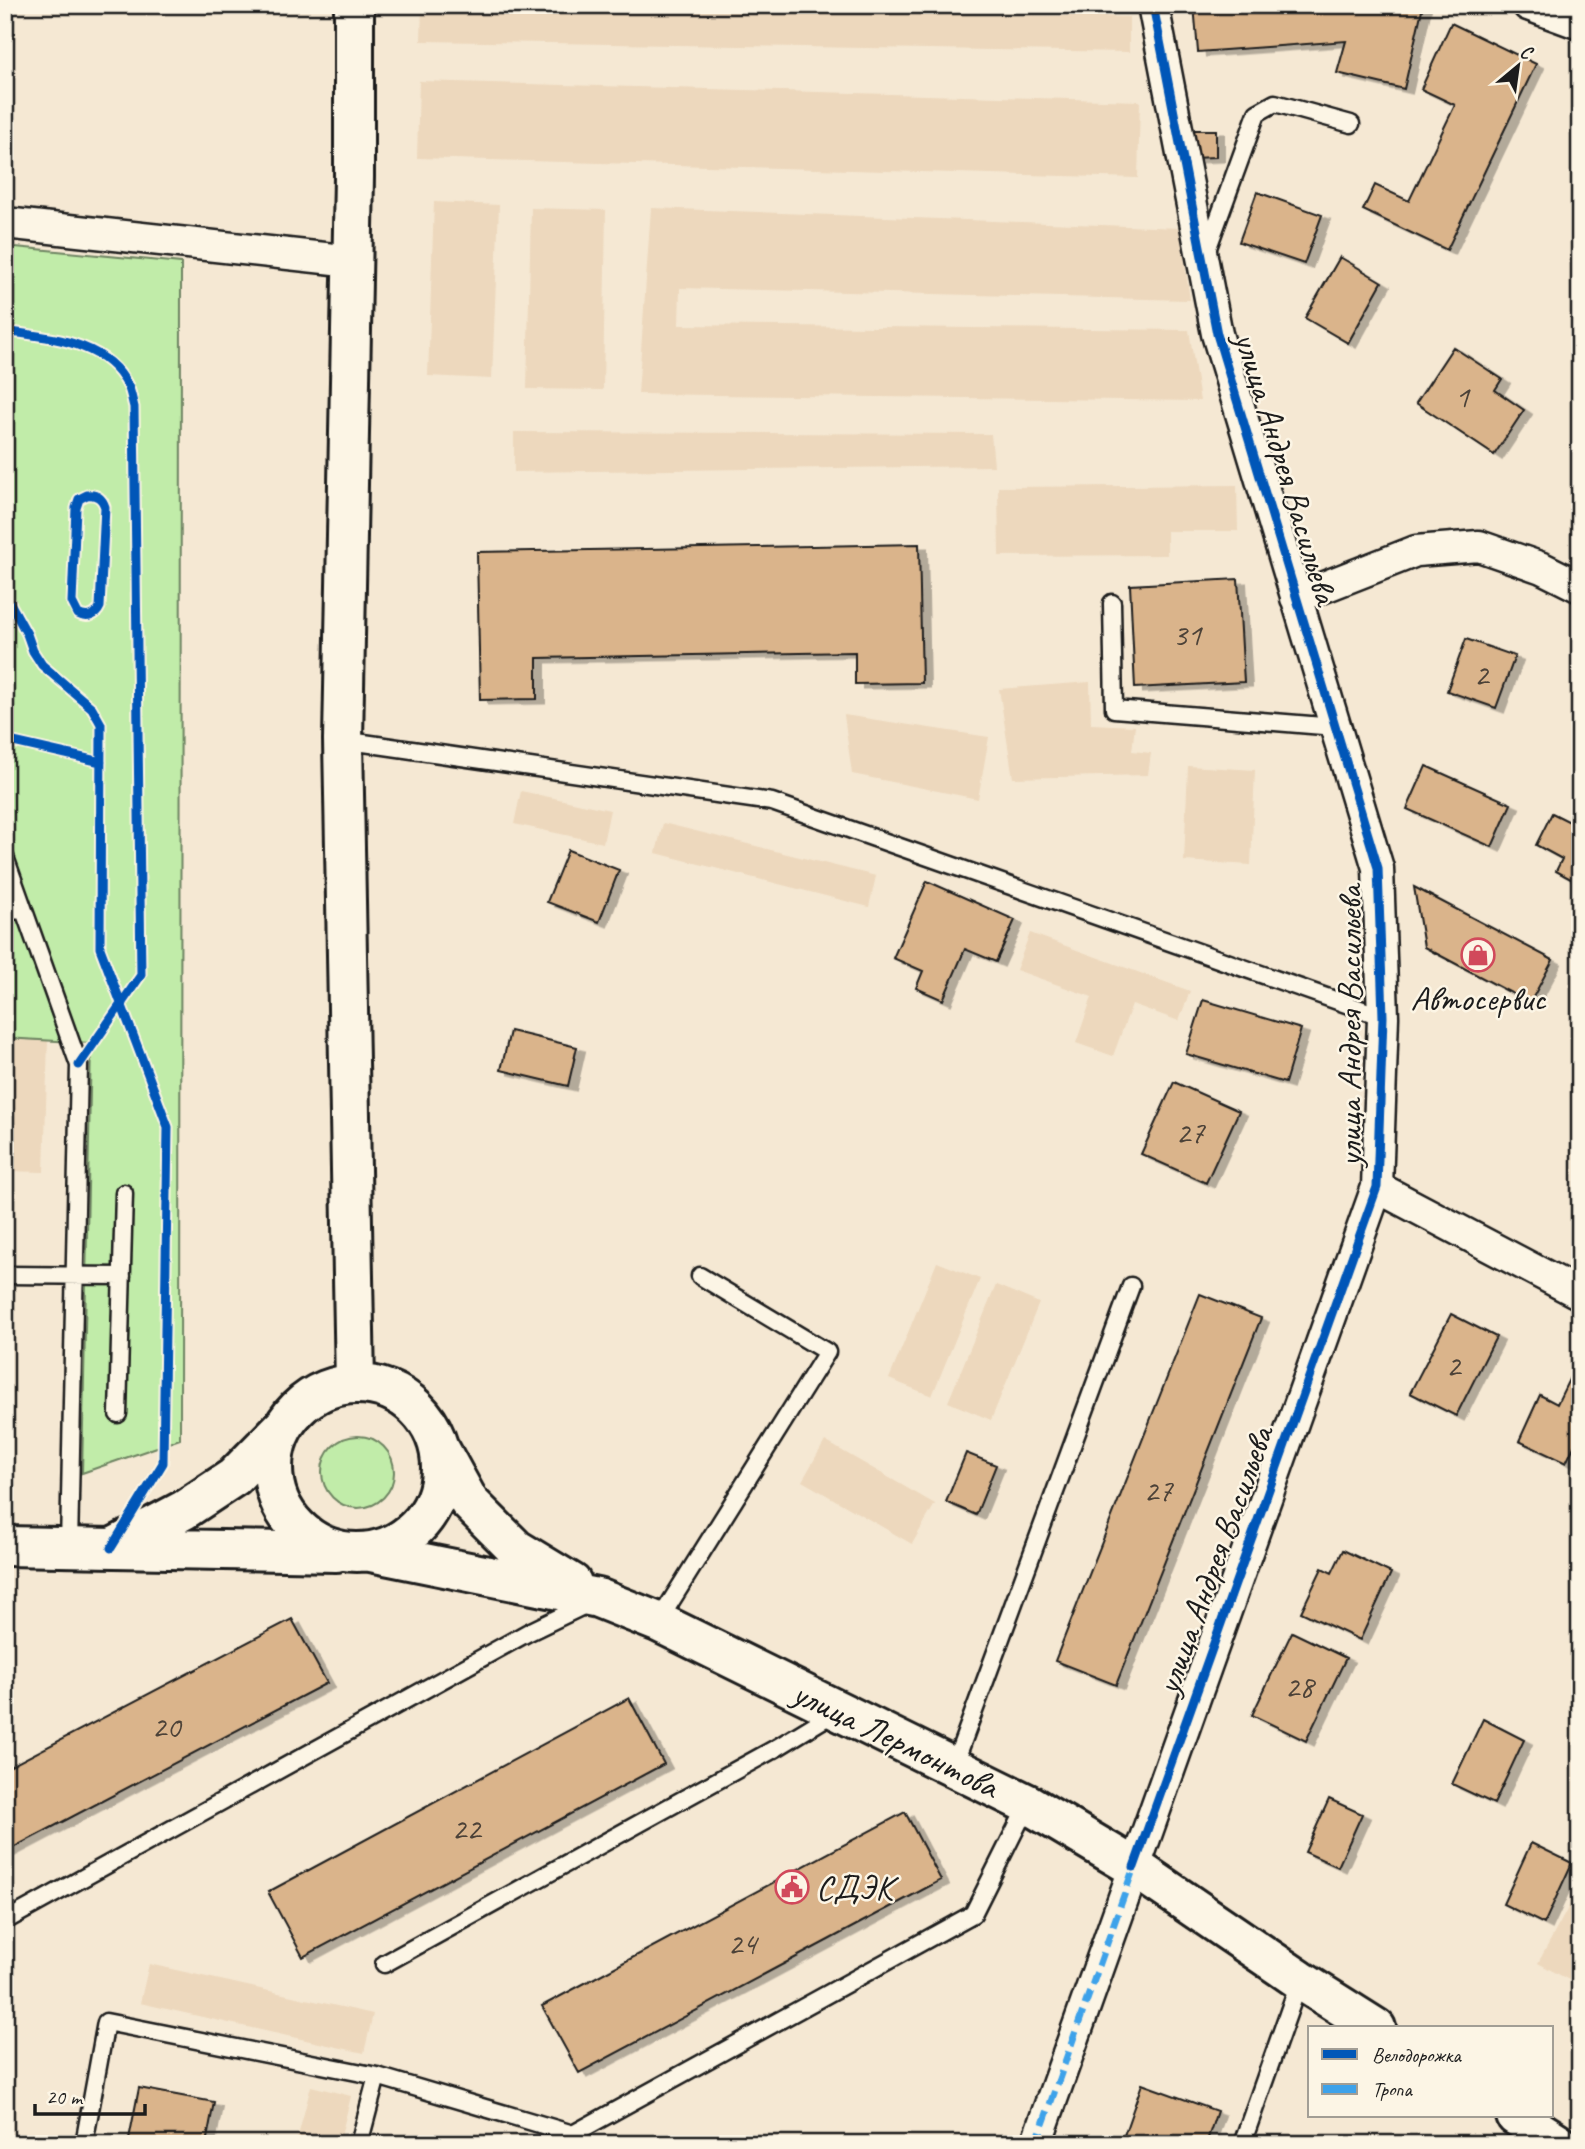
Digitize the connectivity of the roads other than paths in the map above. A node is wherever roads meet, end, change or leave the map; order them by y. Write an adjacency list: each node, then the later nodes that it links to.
1 (355, 5): 7 (main road)
2 (1153, 5): 8 (street, улица Андрея Васильева)
3 (1528, 5): 4 (street)
4 (1580, 24)
5 (1351, 124): 8 (lane)
6 (5, 223): 7 (street)
7 (352, 261): 13 (main road)
8 (1203, 262): 10 (street, улица Андрея Васильева)
9 (1580, 587): 10 (street)
10 (1296, 598): 12 (street, улица Андрея Васильева)
11 (1112, 603): 12 (lane)
12 (1335, 727): 17 (street, улица Андрея Васильева)
13 (343, 740): 17 (lane); 26 (main road)
14 (5, 857): 16 (lane)
15 (5, 911): 16 (lane)
16 (24, 911): 21 (lane)
17 (1383, 1017): 18 (street, улица Андрея Васильева)
18 (1377, 1187): 25 (street); 39 (street, улица Андрея Васильева)
19 (124, 1193): 22 (lane)
20 (5, 1275): 21 (lane)
21 (74, 1275): 22 (lane); 31 (lane)
22 (122, 1276): 27 (lane)
23 (700, 1276): 35 (lane)
24 (1131, 1286): 37 (lane)
25 (1580, 1294)
26 (355, 1384): 28 (main road); 29 (main road)
27 (118, 1414)
28 (284, 1426): 32 (main road); 33 (main road)
29 (441, 1451): 33 (main road); 34 (main road)
30 (5, 1546): 31 (main road, улица Лермонтова)
31 (69, 1547): 32 (main road, улица Лермонтова)
32 (111, 1548): 33 (main road, улица Лермонтова)
33 (357, 1552): 34 (main road, улица Лермонтова)
34 (598, 1598): 35 (main road, улица Лермонтова); 40 (lane)
35 (658, 1622): 36 (main road, улица Лермонтова)
36 (838, 1711): 37 (main road, улица Лермонтова); 41 (lane)
37 (953, 1768): 38 (main road, улица Лермонтова)
38 (1028, 1804): 39 (main road, улица Лермонтова); 46 (lane)
39 (1134, 1867): 42 (main road, улица Лермонтова); 49 (street, улица Андрея Васильева)
40 (5, 1922)
41 (384, 1964)
42 (1300, 1980): 43 (main road, улица Лермонтова); 50 (lane)
43 (1373, 2026)
44 (377, 2076): 46 (lane); 47 (lane); 48 (lane)
45 (1519, 2118): 51 (main road)
46 (576, 2139)
47 (84, 2144)
48 (359, 2144)
49 (1037, 2144)
50 (1242, 2144)
51 (1560, 2144)

